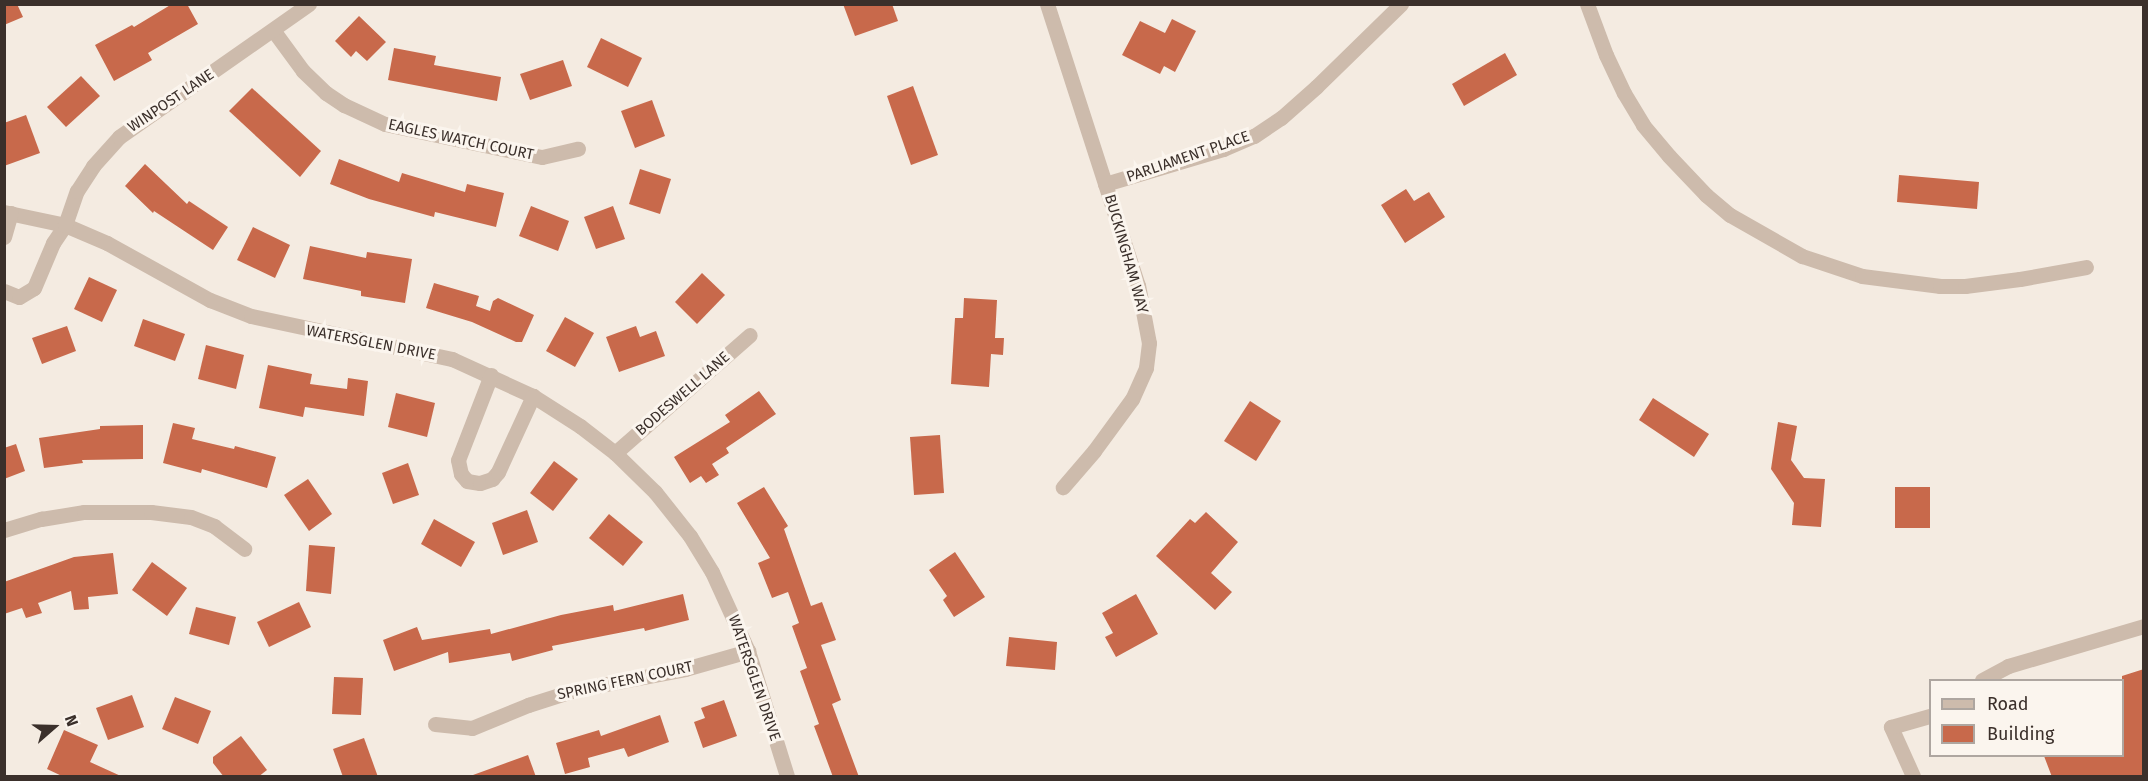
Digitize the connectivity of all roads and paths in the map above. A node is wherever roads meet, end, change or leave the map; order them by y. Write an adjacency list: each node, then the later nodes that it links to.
1 (309, 4): 5 (street, WINPOST LANE)
2 (1047, 4): 7 (street, BUCKINGHAM WAY)
3 (1401, 4): 7 (street, PARLIAMENT PLACE)
4 (1587, 4): 11 (street)
5 (273, 30): 6 (street, EAGLES WATCH COURT); 9 (street, WINPOST LANE)
6 (578, 149)
7 (1105, 184): 17 (street, BUCKINGHAM WAY)
8 (8, 213): 9 (street, WATERSGLEN DRIVE); 10 (street)
9 (65, 225): 12 (street, WINPOST LANE); 14 (street, WATERSGLEN DRIVE)
10 (4, 237)
11 (2086, 267)
12 (4, 291)
13 (750, 335): 16 (street, BODESWELL LANE)
14 (491, 375): 15 (street, WATERSGLEN DRIVE); 15 (street)
15 (533, 396): 16 (street, WATERSGLEN DRIVE)
16 (615, 453): 21 (street, WATERSGLEN DRIVE)
17 (1063, 487)
18 (4, 530): 19 (street)
19 (244, 549)
20 (2144, 626): 22 (street)
21 (748, 651): 24 (street, SPRING FERN COURT); 25 (street, WATERSGLEN DRIVE)
22 (1985, 679)
23 (1929, 716): 26 (street)
24 (435, 724)
25 (787, 777)
26 (1913, 777)

